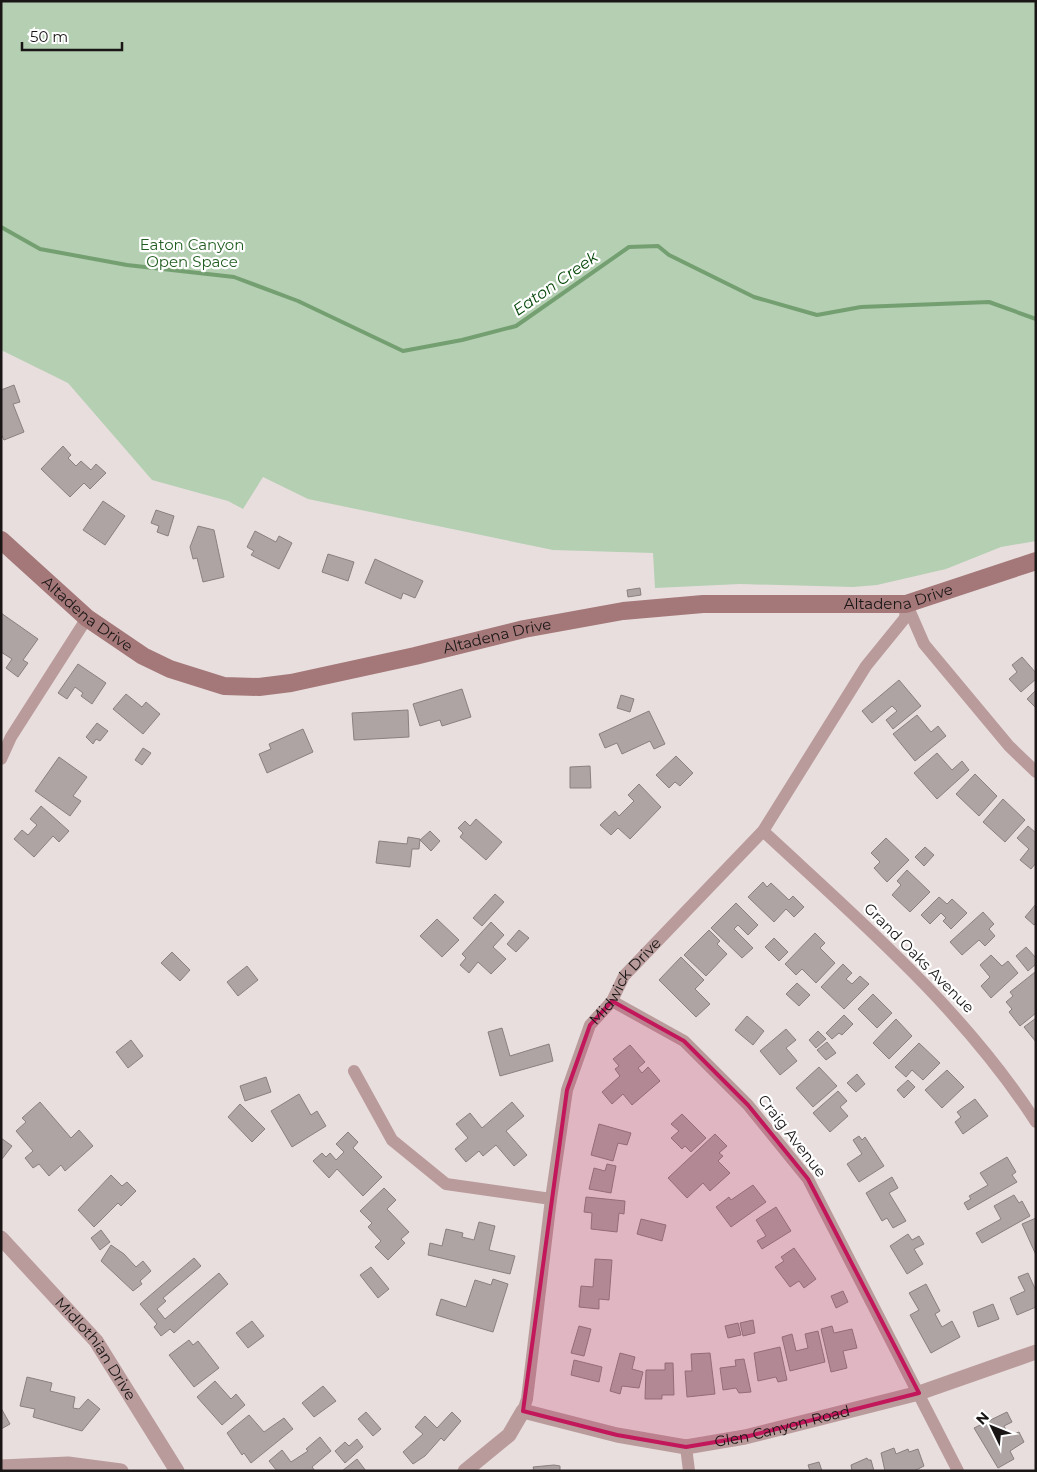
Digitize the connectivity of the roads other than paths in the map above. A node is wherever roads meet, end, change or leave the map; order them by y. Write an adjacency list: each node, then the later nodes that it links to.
1 (1, 540): 4 (main road, Altadena Drive)
2 (1036, 561): 3 (main road, Altadena Drive)
3 (906, 604): 4 (main road, Altadena Drive); 6 (street); 7 (street, Midwick Drive)
4 (87, 618): 5 (street)
5 (1, 758)
6 (1036, 772)
7 (763, 831): 8 (street, Midwick Drive); 10 (street, Grand Oaks Avenue)
8 (612, 1001): 11 (street, Midwick Drive); 14 (street, Craig Avenue)
9 (354, 1071): 11 (street)
10 (1036, 1122)
11 (551, 1199): 15 (street, Midwick Drive)
12 (1, 1238): 19 (street, Midlothian Drive)
13 (1036, 1352): 14 (street, Glen Canyon Road)
14 (919, 1394): 16 (street, Glen Canyon Road); 22 (street, Craig Avenue)
15 (522, 1411): 16 (street, Glen Canyon Road); 20 (street, Midwick Drive)
16 (686, 1447): 21 (street)
17 (1, 1467): 18 (street)
18 (121, 1471)
19 (177, 1471)
20 (466, 1471)
21 (689, 1471)
22 (958, 1471)

